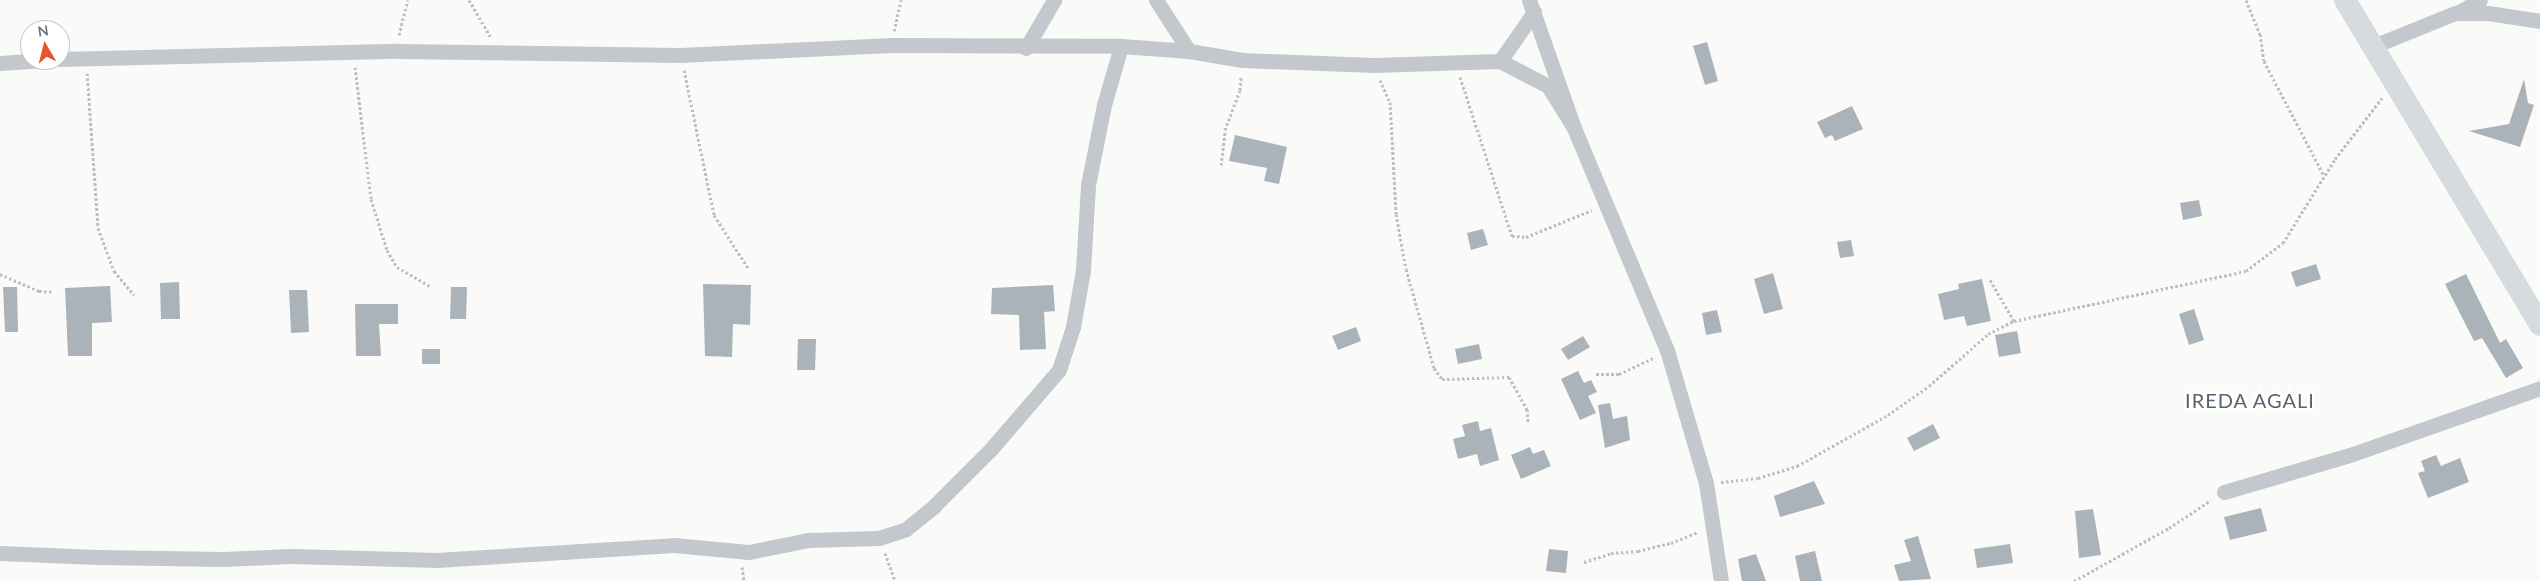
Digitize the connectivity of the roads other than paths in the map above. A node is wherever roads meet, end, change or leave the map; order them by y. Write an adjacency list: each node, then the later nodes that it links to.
1 (1054, 0): 10 (street)
2 (1156, 0): 11 (street)
3 (2345, 0): 9 (street)
4 (2480, 0): 6 (street)
5 (1531, 6): 13 (street); 16 (street)
6 (2455, 13): 7 (street); 9 (street)
7 (2540, 20)
8 (1121, 46): 10 (street); 11 (street); 20 (street)
9 (2371, 47): 17 (street)
10 (1026, 48): 12 (street)
11 (1189, 51): 13 (street)
12 (70, 58)
13 (1500, 61): 16 (street)
14 (20, 62): 15 (street)
15 (0, 63)
16 (1574, 128): 21 (street)
17 (2540, 325)
18 (2540, 388): 19 (street)
19 (2224, 492)
20 (0, 553)
21 (1722, 581)

